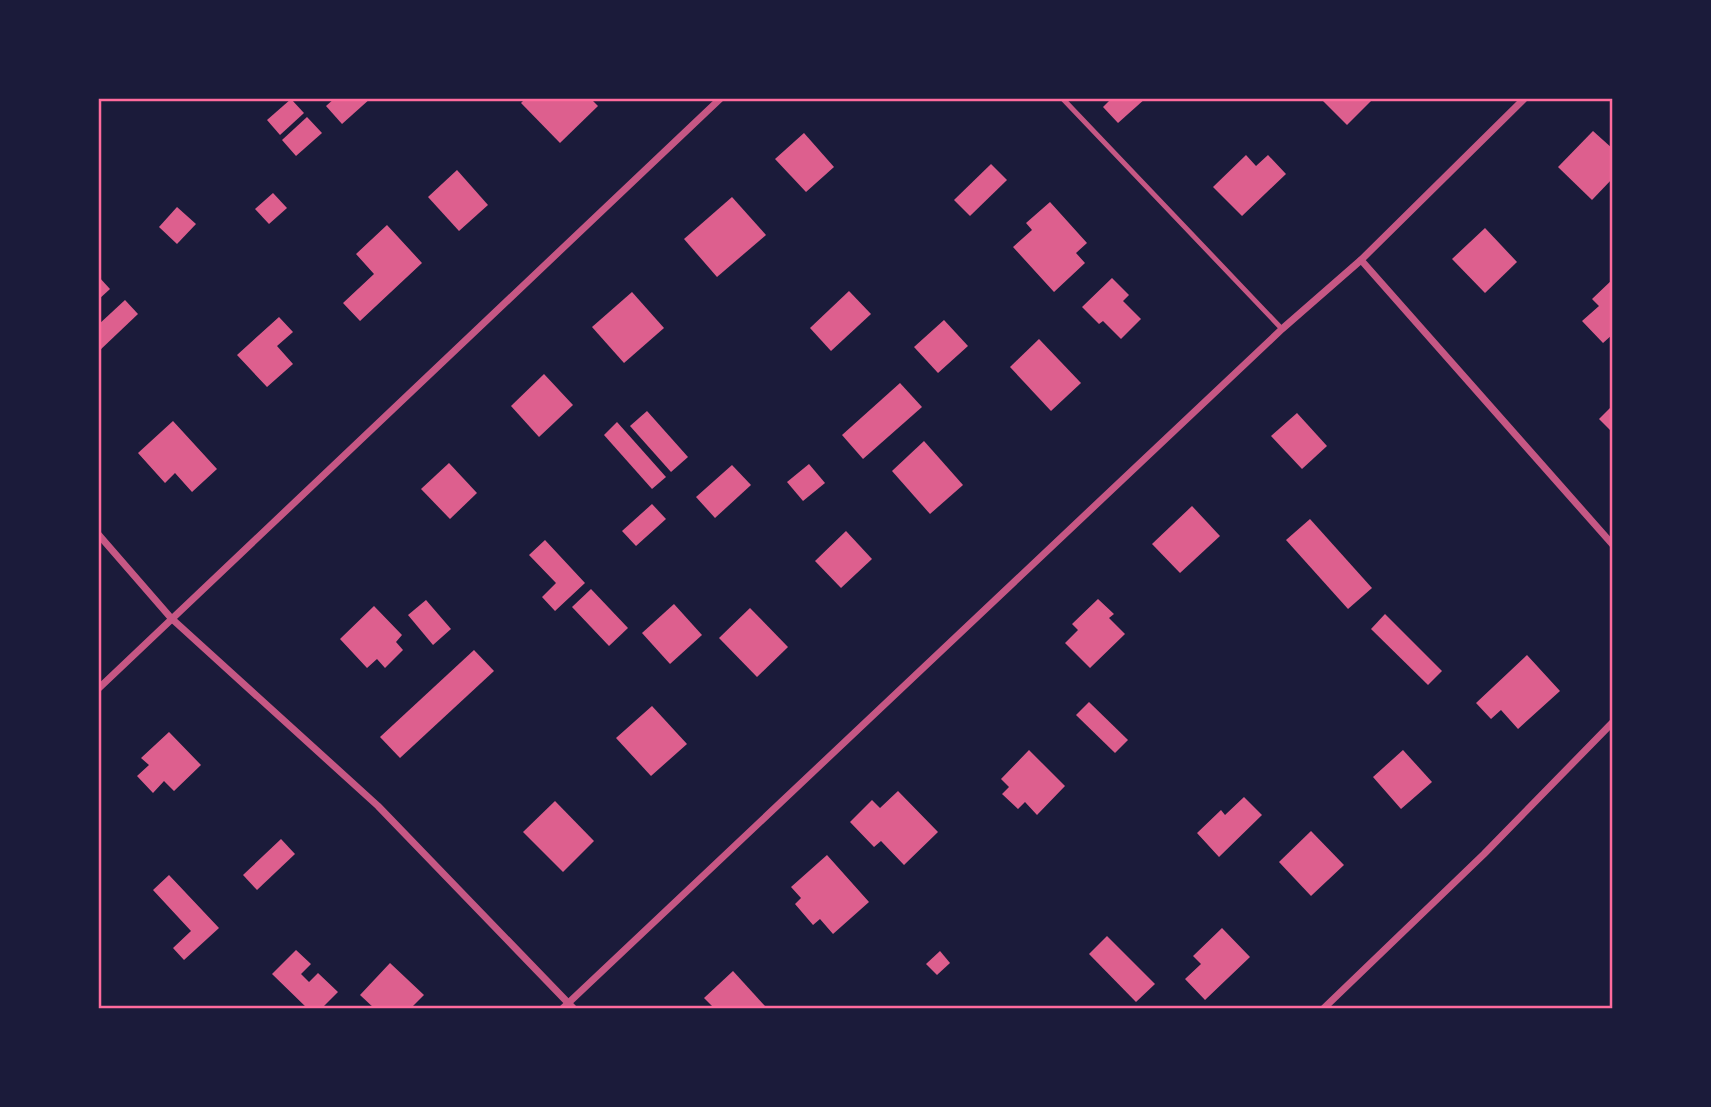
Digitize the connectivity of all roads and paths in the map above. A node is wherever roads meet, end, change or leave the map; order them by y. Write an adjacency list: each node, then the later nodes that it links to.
1 (721, 98): 8 (street)
2 (1062, 98): 5 (lane)
3 (1525, 98): 4 (street)
4 (1361, 260): 5 (street); 7 (street)
5 (1282, 329): 11 (street)
6 (98, 534): 8 (street)
7 (1613, 545)
8 (171, 618): 9 (street); 11 (street)
9 (98, 689)
10 (1613, 722): 12 (street)
11 (568, 1007)
12 (1323, 1009)

